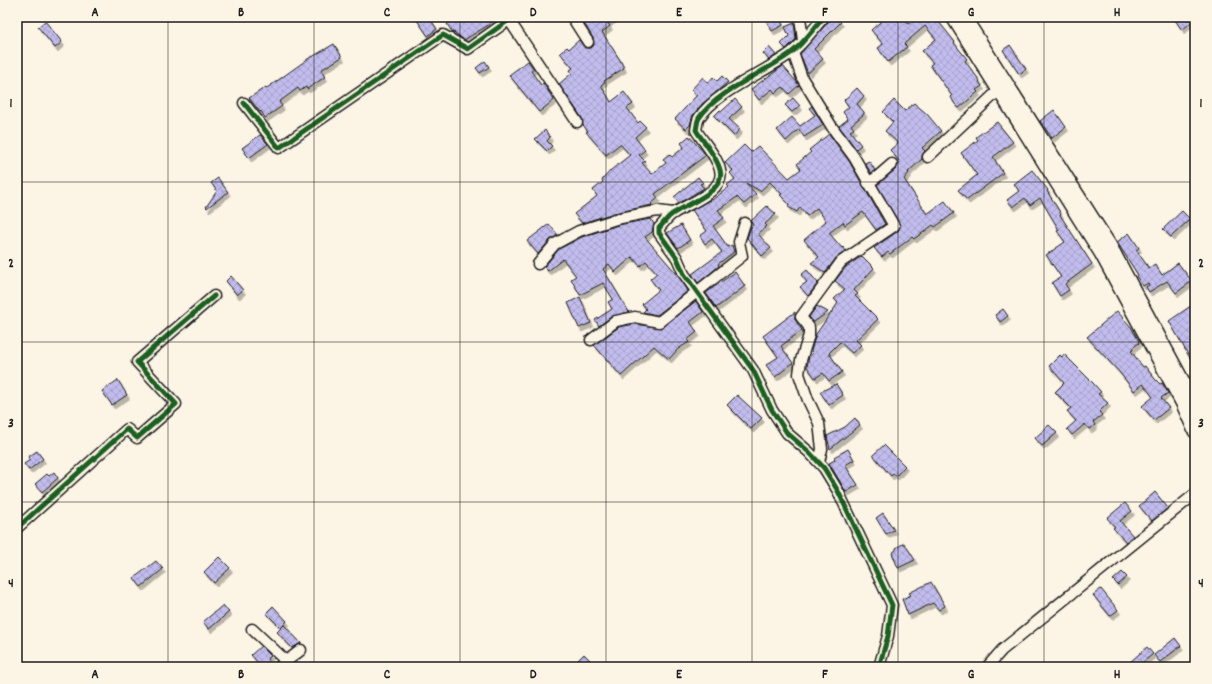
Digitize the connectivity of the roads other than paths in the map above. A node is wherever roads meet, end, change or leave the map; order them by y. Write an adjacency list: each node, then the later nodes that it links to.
1 (572, 17): 8 (street)
2 (800, 17): 7 (street)
3 (824, 17): 7 (street)
4 (953, 17): 10 (main road)
5 (964, 17): 22 (main road)
6 (511, 18): 11 (street); 12 (street)
7 (803, 41): 9 (street)
8 (588, 42)
9 (793, 52): 15 (street); 16 (street)
10 (999, 90): 13 (street); 23 (main road)
11 (244, 103)
12 (577, 122)
13 (928, 157)
14 (892, 164): 15 (street)
15 (868, 183): 24 (street)
16 (673, 213): 18 (street); 19 (street)
17 (745, 223): 19 (street)
18 (538, 264)
19 (697, 293): 21 (street); 24 (street)
20 (214, 296): 26 (street)
21 (591, 340)
22 (1195, 404)
23 (1195, 431)
24 (819, 462): 30 (street)
25 (1195, 494): 31 (street)
26 (17, 528)
27 (252, 629): 29 (street)
28 (301, 650): 29 (street)
29 (282, 664)
30 (879, 667)
31 (987, 667)

